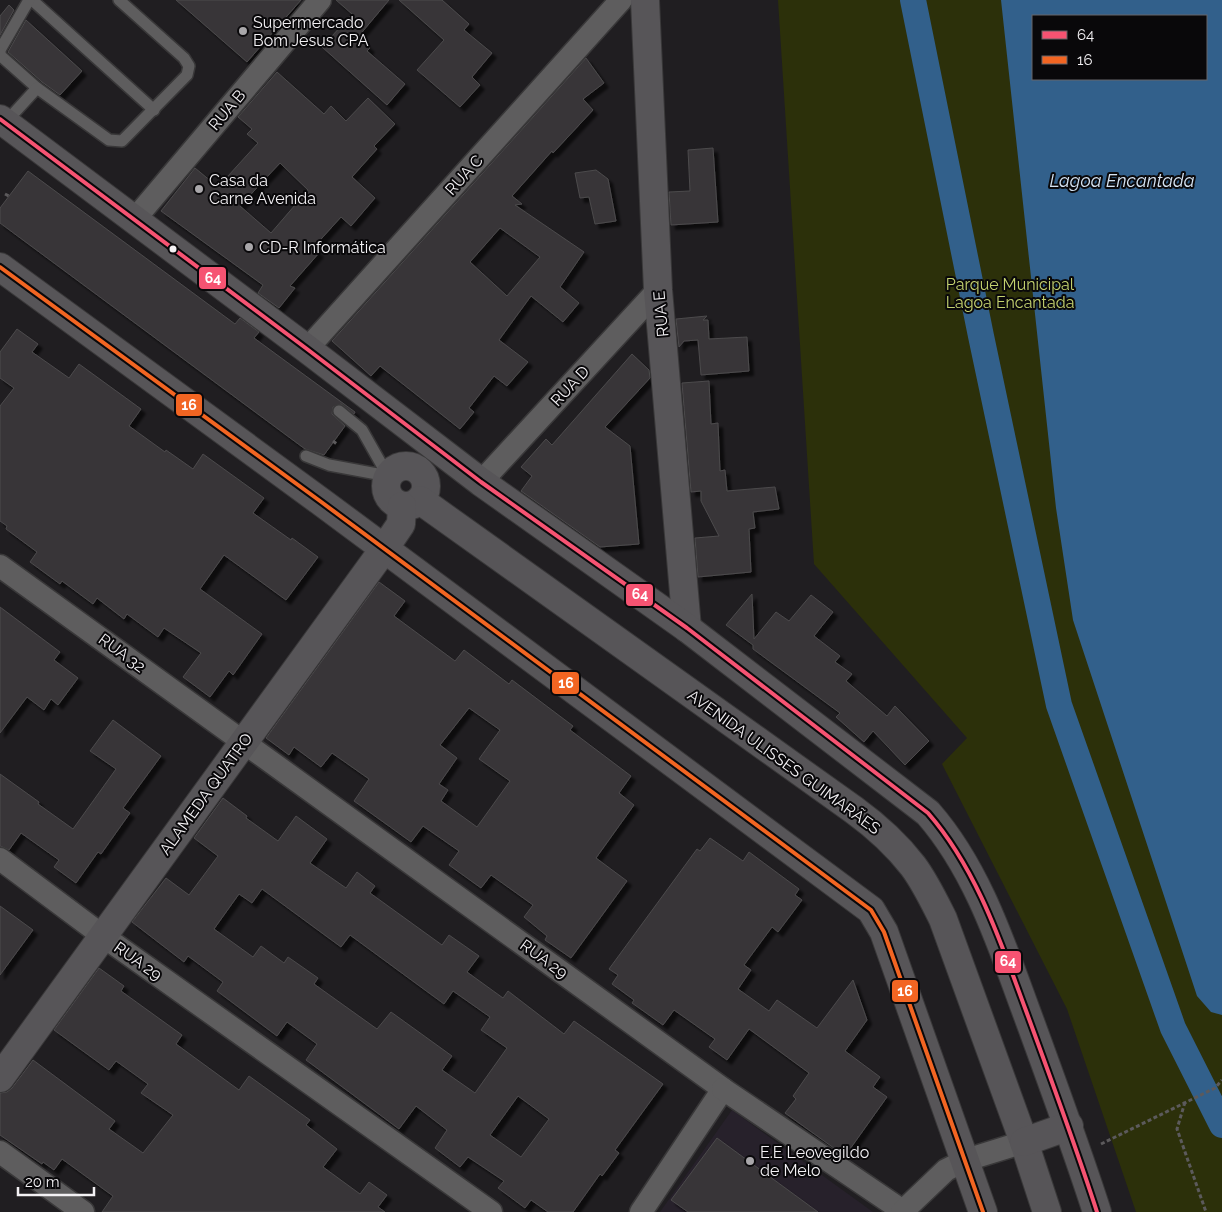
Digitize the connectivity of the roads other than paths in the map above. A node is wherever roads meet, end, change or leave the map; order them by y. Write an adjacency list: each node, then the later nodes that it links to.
1 (31, 0): 6 (lane); 8 (lane)
2 (119, 0): 8 (lane)
3 (320, 0): 10 (street, RUA B)
4 (621, 0): 13 (street, RUA C)
5 (645, 0): 12 (main road, RUA E)
6 (0, 52): 7 (lane)
7 (37, 88): 8 (lane); 9 (lane)
8 (154, 110)
9 (2, 121): 10 (main road)
10 (134, 220): 13 (main road)
11 (0, 267): 21 (main road)
12 (658, 290): 19 (street, RUA D); 23 (main road, RUA E)
13 (307, 349): 15 (main road)
14 (339, 411): 18 (lane)
15 (438, 450): 17 (main road); 19 (main road)
16 (306, 456): 18 (lane)
17 (420, 473): 18 (main road); 20 (main road, ALAMEDA QUATRO)
18 (388, 476): 20 (main road)
19 (481, 482): 23 (main road)
20 (411, 503): 21 (main road, ALAMEDA QUATRO); 30 (main road, AVENIDA ULISSES GUIMARÃES)
21 (384, 549): 24 (main road, ALAMEDA QUATRO); 32 (main road)
22 (0, 566): 24 (street, RUA 32)
23 (687, 628): 29 (main road)
24 (244, 741): 26 (main road, ALAMEDA QUATRO); 28 (street, RUA 29)
25 (0, 859): 26 (street)
26 (103, 936): 27 (main road, ALAMEDA QUATRO); 34 (street, RUA 29)
27 (0, 1078)
28 (724, 1089): 35 (street); 36 (street, RUA 29)
29 (1069, 1126): 30 (main road); 39 (main road)
30 (1024, 1142): 32 (street); 38 (main road, AVENIDA ULISSES GUIMARÃES)
31 (0, 1152): 33 (street)
32 (966, 1160): 36 (street); 37 (main road)
33 (83, 1212)
34 (491, 1212)
35 (641, 1212)
36 (902, 1212)
37 (983, 1212)
38 (1047, 1212)
39 (1097, 1212)

